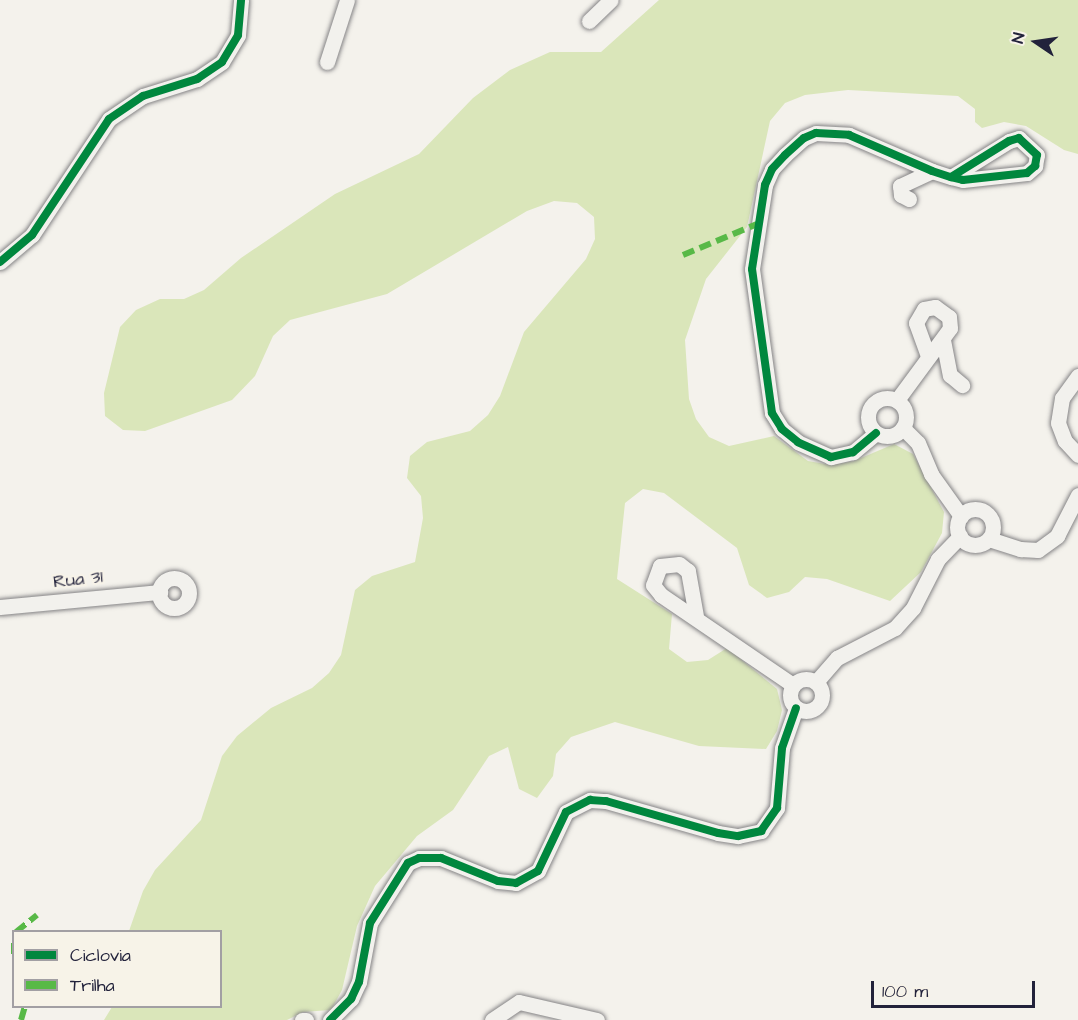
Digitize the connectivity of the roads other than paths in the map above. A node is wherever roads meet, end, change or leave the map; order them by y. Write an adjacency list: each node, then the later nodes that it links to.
1 (241, 0): 9 (street)
2 (347, 0): 5 (street)
3 (611, 0): 4 (street)
4 (589, 21)
5 (327, 62)
6 (932, 171): 7 (street); 8 (street); 16 (street)
7 (951, 177): 7 (street)
8 (909, 199)
9 (0, 262)
10 (943, 340): 11 (street); 11 (street); 13 (street)
11 (928, 356): 14 (street)
12 (1078, 376): 17 (street)
13 (962, 385)
14 (897, 400): 15 (street); 16 (street)
15 (903, 428): 16 (street); 19 (street)
16 (876, 433)
17 (1078, 455)
18 (1078, 495): 21 (street)
19 (961, 516): 20 (street); 21 (street)
20 (960, 536): 21 (street); 25 (street)
21 (989, 538)
22 (160, 592): 23 (street, Rua 31)
23 (0, 607)
24 (696, 616): 26 (street)
25 (816, 682): 26 (street); 27 (street)
26 (793, 685): 27 (street)
27 (796, 708): 28 (street)
28 (330, 1020)
29 (492, 1020): 30 (street)
30 (597, 1020)

